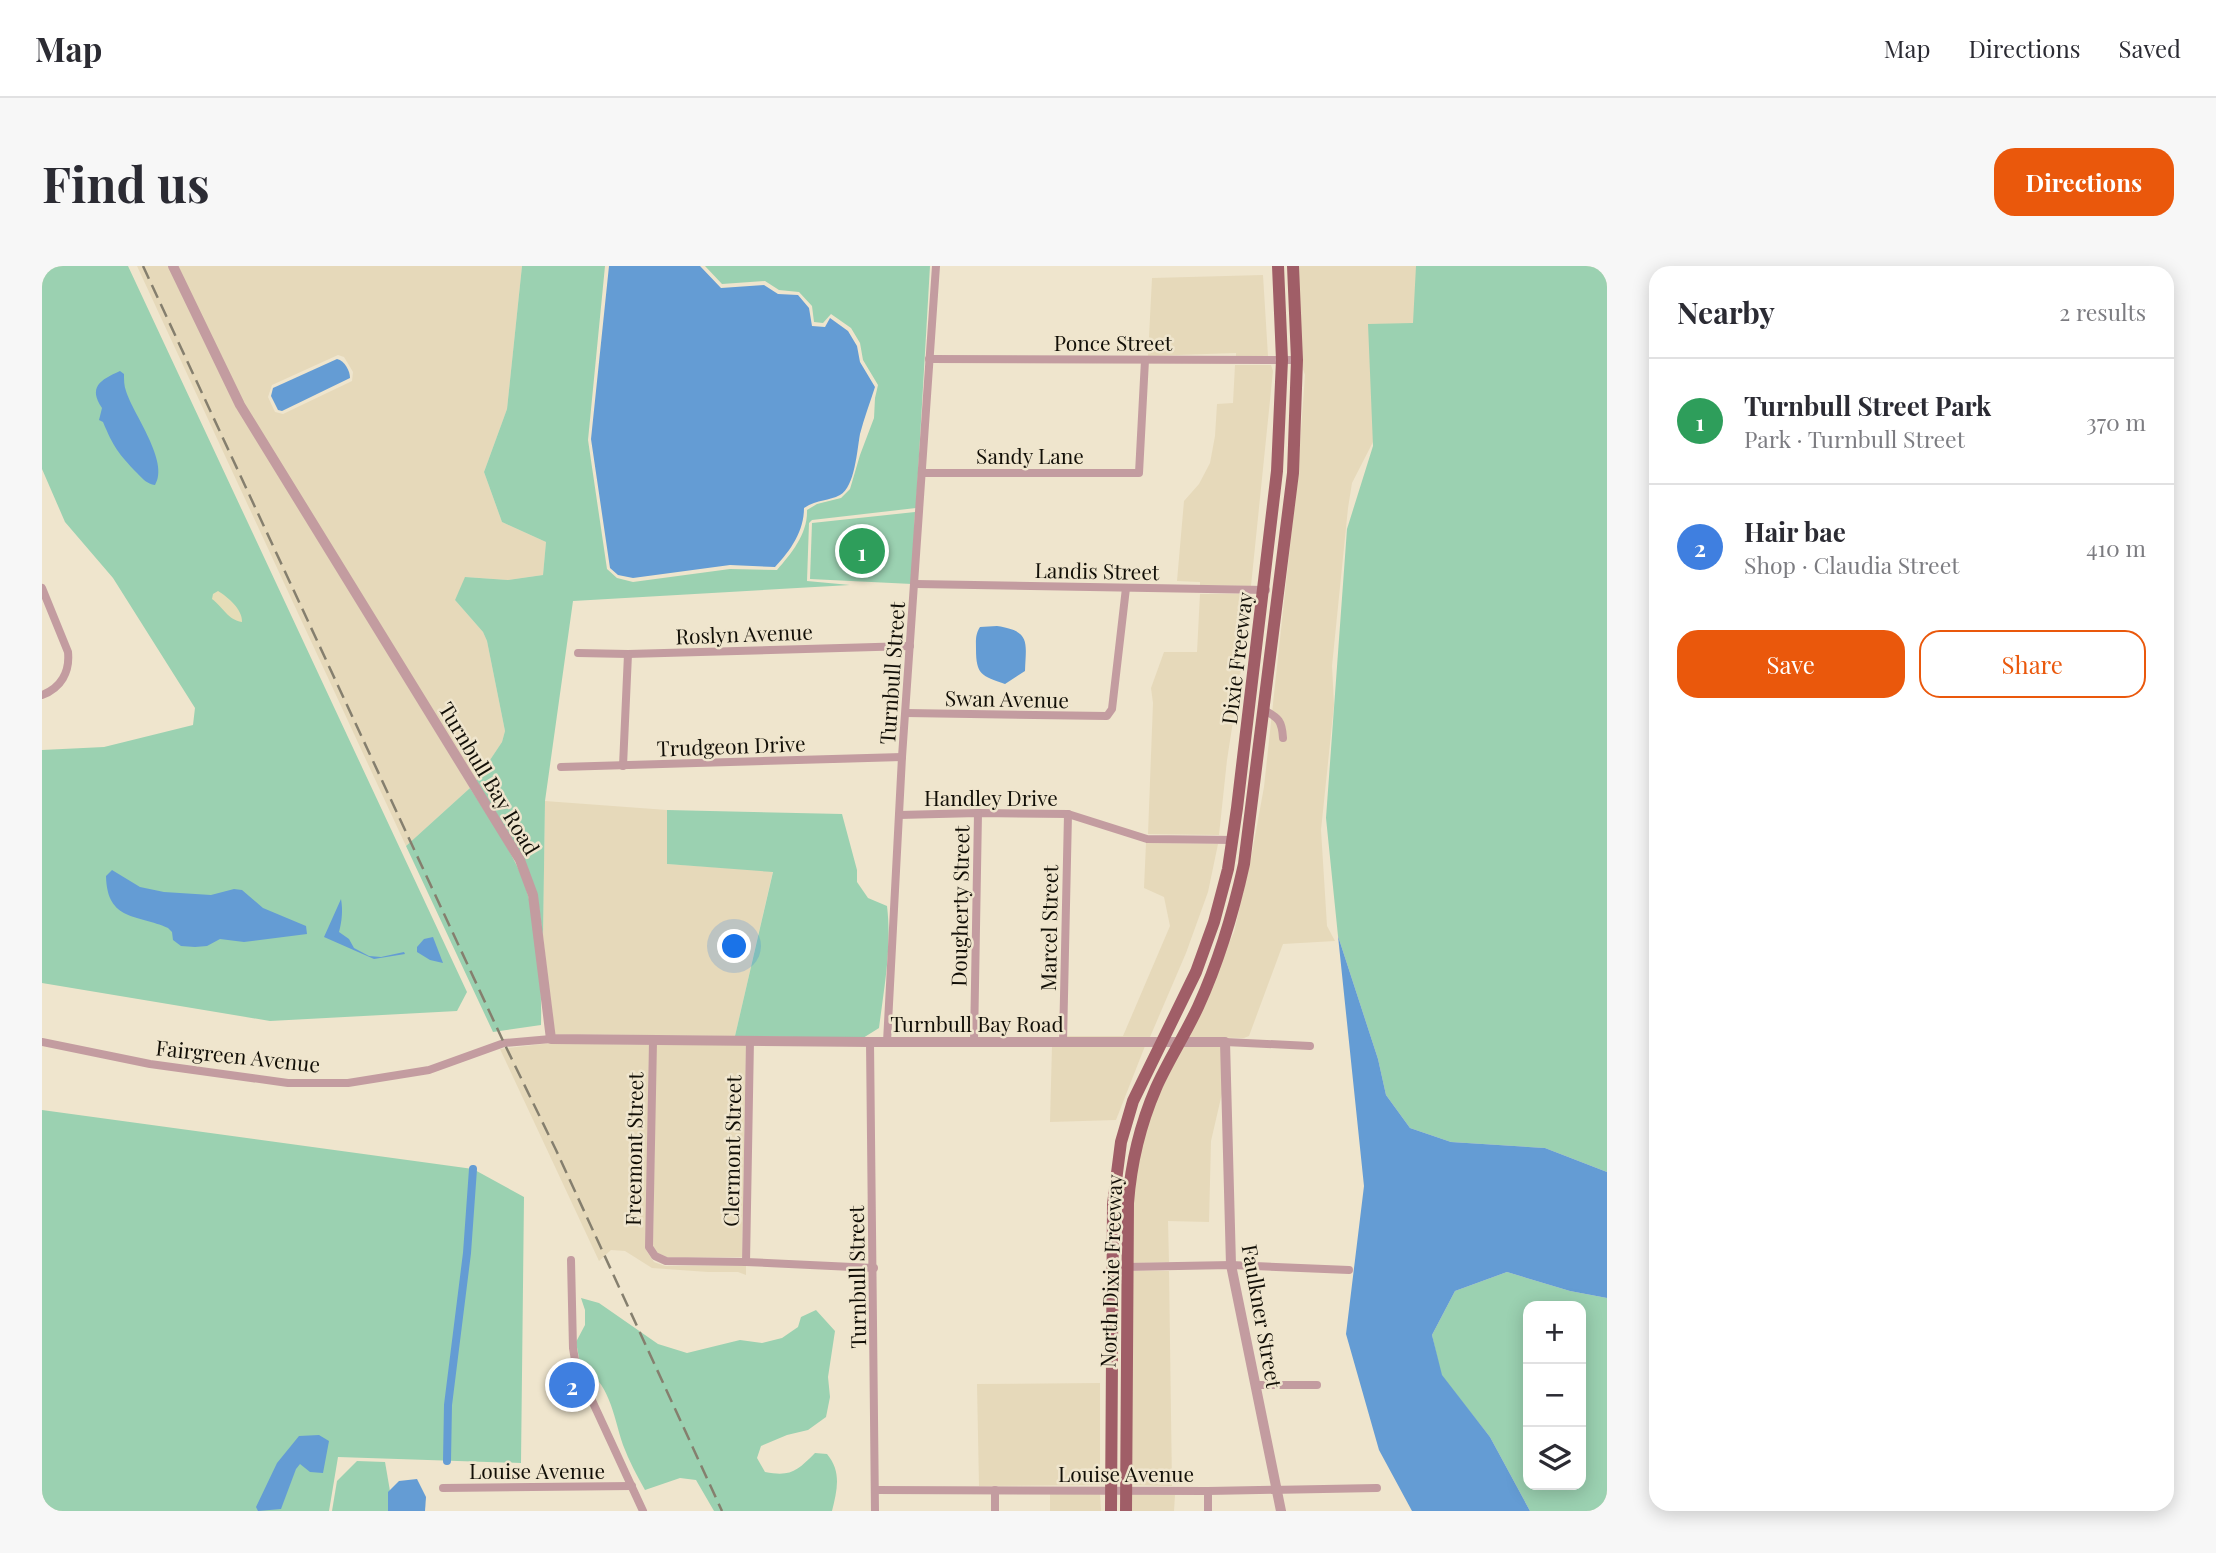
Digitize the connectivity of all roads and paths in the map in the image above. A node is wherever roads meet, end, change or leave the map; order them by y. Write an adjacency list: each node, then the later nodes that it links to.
1 (173, 266): 30 (street, Turnbull Bay Road)
2 (936, 266): 5 (street, Turnbull Street)
3 (1278, 266): 8 (main road, Dixie Freeway)
4 (1293, 266): 6 (main road, Dixie Freeway)
5 (929, 359): 7 (street, Ponce Street); 9 (street, Turnbull Street)
6 (1297, 359): 8 (street, Ponce Street); 14 (main road, Dixie Freeway)
7 (1145, 360): 8 (street, Ponce Street); 9 (street, Sandy Lane)
8 (1282, 360): 13 (main road, Dixie Freeway)
9 (922, 473): 10 (street, Turnbull Street)
10 (915, 584): 12 (street, Landis Street); 15 (street, Turnbull Street)
11 (42, 588): 18 (street)
12 (1126, 588): 13 (street, Landis Street); 20 (street, Swan Avenue)
13 (1264, 590): 14 (street, Landis Street); 28 (main road, Dixie Freeway)
14 (1279, 590): 19 (main road, Dixie Freeway)
15 (910, 646): 17 (street, Roslyn Avenue); 20 (street, Turnbull Street)
16 (579, 653): 17 (street, Roslyn Avenue)
17 (628, 654): 23 (street)
18 (42, 695)
19 (1264, 710): 21 (street); 29 (main road, Dixie Freeway)
20 (906, 713): 22 (street, Turnbull Street)
21 (1283, 738)
22 (902, 757): 23 (street, Trudgeon Drive); 27 (street, Turnbull Street)
23 (623, 766): 24 (street, Trudgeon Drive)
24 (561, 767)
25 (978, 813): 26 (street, Handley Drive); 27 (street, Handley Drive); 38 (street, Dougherty Street)
26 (1068, 814): 28 (street, Handley Drive); 39 (street, Marcel Street)
27 (899, 815): 37 (street, Turnbull Street)
28 (1233, 840): 29 (street, Handley Drive); 33 (main road, Dixie Freeway)
29 (1248, 840): 34 (main road, Dixie Freeway)
30 (551, 1039): 32 (street, Turnbull Bay Road); 35 (street, Fairgreen Avenue)
31 (750, 1040): 32 (street, Turnbull Bay Road); 36 (street, Turnbull Bay Road); 43 (street, Clermont Street)
32 (653, 1041): 43 (street, Freemont Street)
33 (1163, 1041): 34 (street, Turnbull Bay Road); 39 (street, Turnbull Bay Road); 45 (main road, North Dixie Freeway)
34 (1181, 1041): 40 (street, Turnbull Bay Road); 46 (main road, North Dixie Freeway)
35 (42, 1042)
36 (870, 1042): 37 (street, Turnbull Bay Road); 47 (street, Turnbull Street)
37 (887, 1042): 38 (street, Turnbull Bay Road)
38 (974, 1042): 39 (street, Turnbull Bay Road)
39 (1063, 1042)
40 (1225, 1042): 41 (street); 44 (street, Faulkner Street)
41 (1310, 1046)
42 (571, 1260): 51 (street)
43 (746, 1262): 47 (street)
44 (1231, 1265): 46 (street); 48 (street); 49 (street, Faulkner Street)
45 (1112, 1266): 46 (street); 57 (main road, North Dixie Freeway)
46 (1127, 1267): 54 (main road, North Dixie Freeway)
47 (874, 1268): 55 (street, Turnbull Street)
48 (1349, 1270)
49 (1255, 1385): 50 (street); 58 (street, Faulkner Street)
50 (1317, 1385)
51 (632, 1486): 52 (street, Louise Avenue); 60 (street)
52 (443, 1488)
53 (1377, 1488): 58 (street, Louise Avenue)
54 (1126, 1489): 57 (street, Louise Avenue); 59 (street, Louise Avenue); 64 (main road, North Dixie Freeway)
55 (875, 1490): 56 (street, Louise Avenue); 61 (street, Turnbull Street)
56 (995, 1490): 57 (street, Louise Avenue); 62 (street)
57 (1111, 1490): 63 (main road, North Dixie Freeway)
58 (1277, 1490): 59 (street, Louise Avenue); 66 (street, Faulkner Street)
59 (1208, 1491): 65 (street)
60 (643, 1511)
61 (875, 1511)
62 (995, 1511)
63 (1111, 1511)
64 (1126, 1511)
65 (1208, 1511)
66 (1281, 1511)

